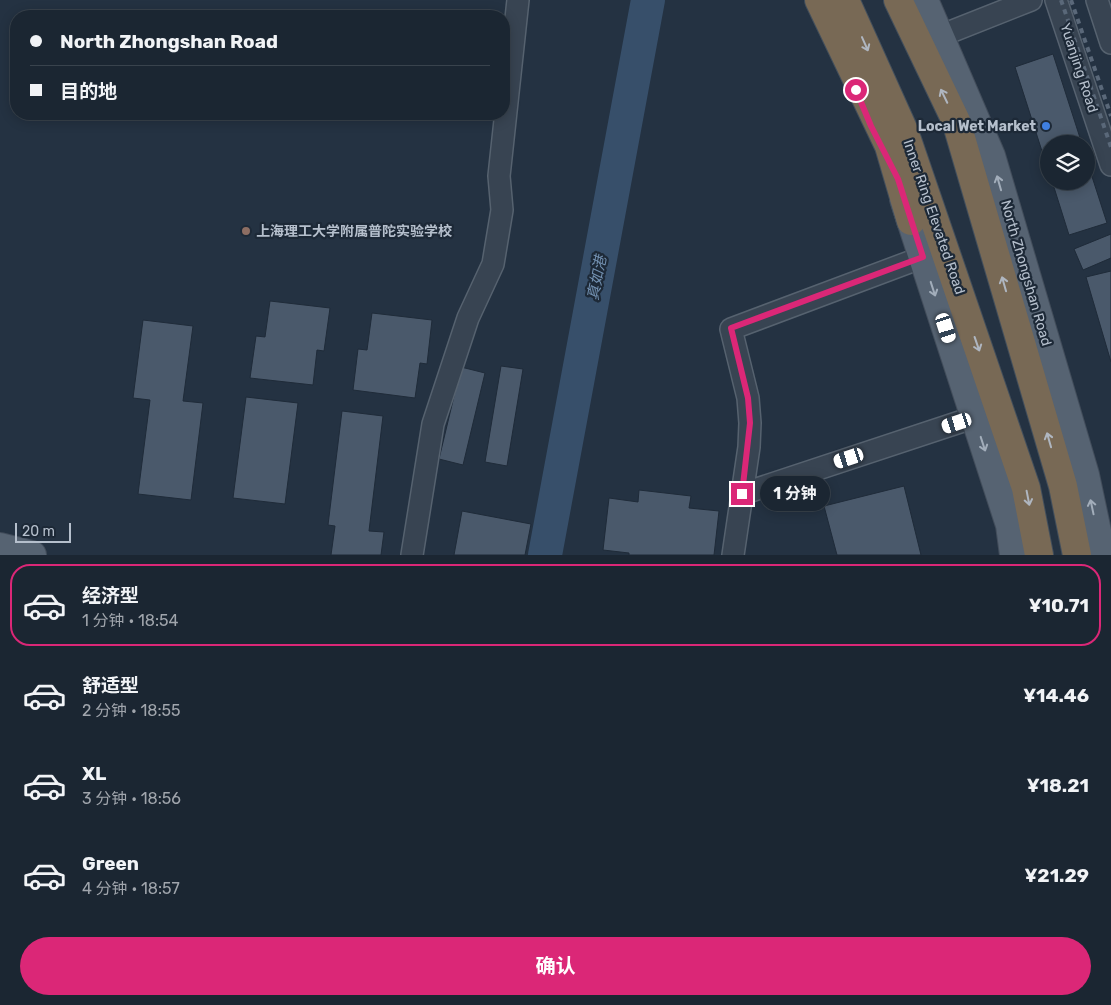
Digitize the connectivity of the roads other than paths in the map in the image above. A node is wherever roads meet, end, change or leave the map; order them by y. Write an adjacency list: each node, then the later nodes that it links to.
1 (518, 0): 11 (street)
2 (819, 0): 14 (main road); 14 (highway)
3 (845, 0): 23 (highway, Inner Ring Elevated Road, one-way to 23)
4 (898, 0): 24 (highway, one-way to 4)
5 (924, 0): 9 (main road, North Zhongshan Road)
6 (1031, 0): 9 (street)
7 (1056, 0): 13 (street, Yuanjing Road)
8 (1097, 0): 10 (street)
9 (940, 36): 25 (main road, North Zhongshan Road, one-way to 9)
10 (1111, 43)
11 (510, 74)
12 (505, 120): 20 (street)
13 (1111, 165)
14 (911, 222): 15 (main road)
15 (923, 257): 16 (main road, one-way to 16); 17 (street)
16 (975, 417): 17 (street); 22 (main road, one-way to 22)
17 (742, 494): 21 (street)
18 (0, 547): 19 (main road)
19 (32, 555)
20 (412, 555)
21 (733, 555)
22 (1014, 555)
23 (1039, 555)
24 (1077, 555)
25 (1102, 555)

